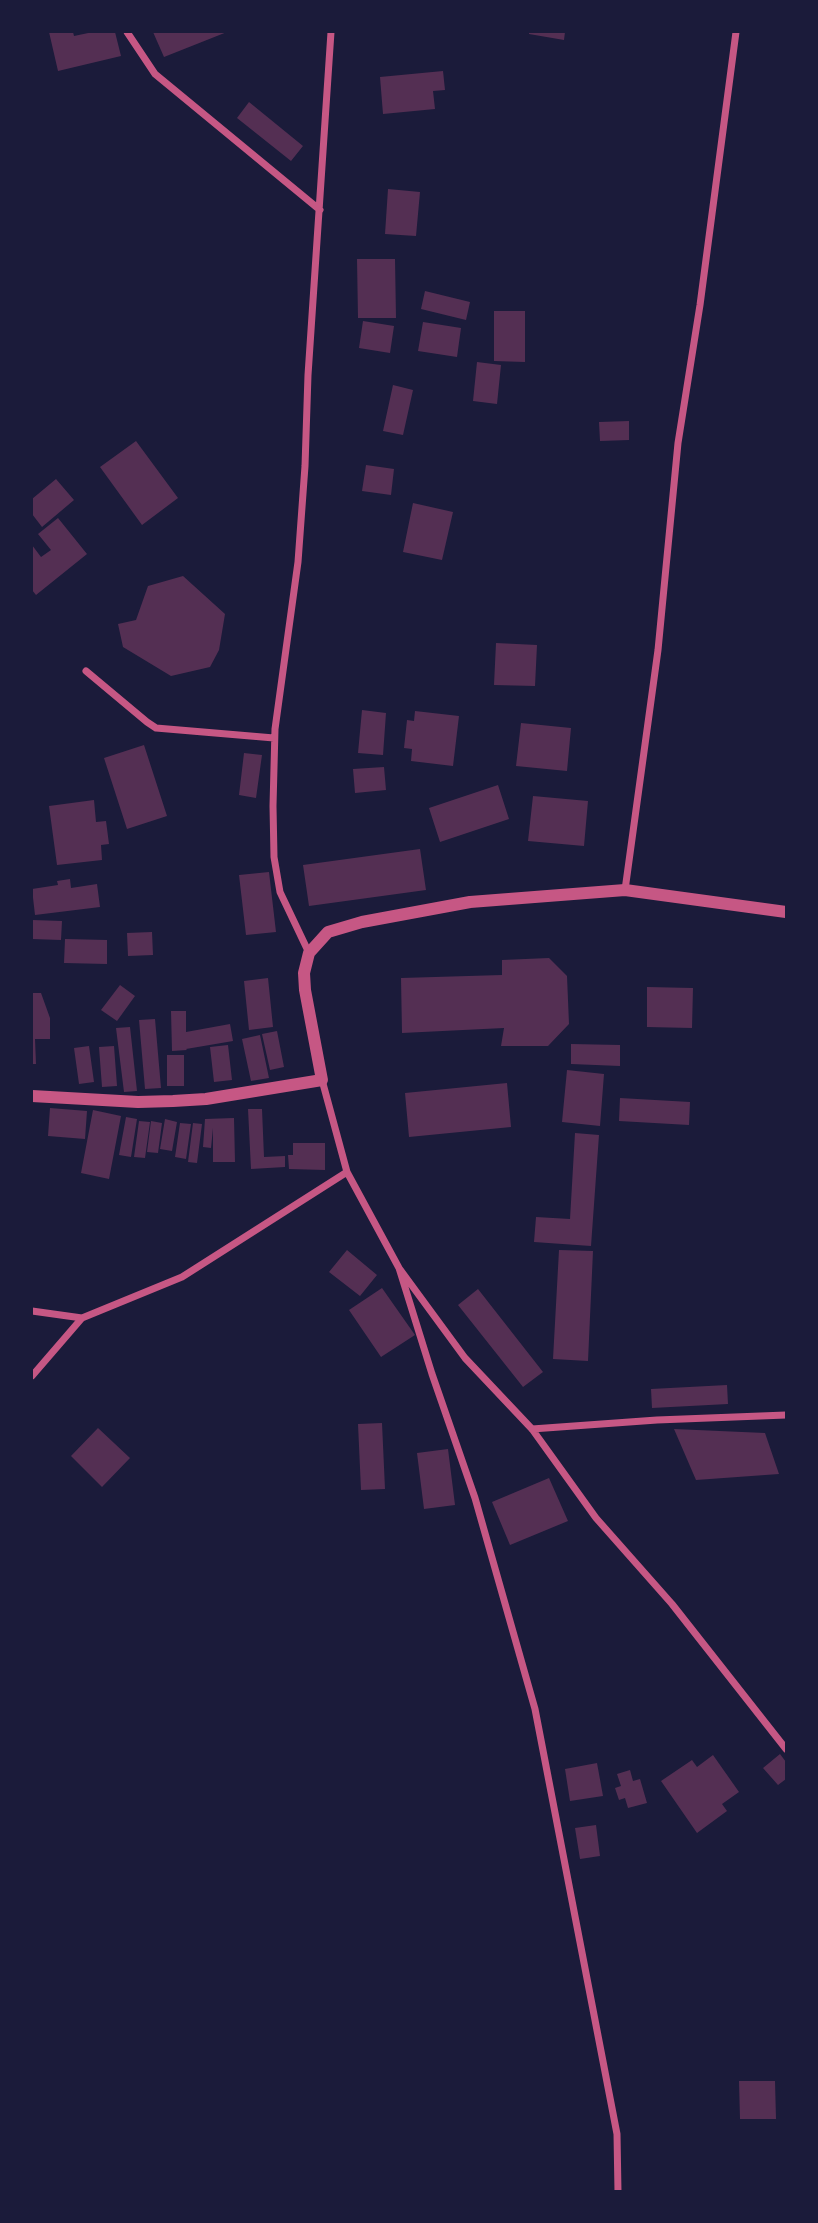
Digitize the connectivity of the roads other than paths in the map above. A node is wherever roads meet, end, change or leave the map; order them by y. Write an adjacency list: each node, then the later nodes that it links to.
1 (127, 32): 4 (street)
2 (331, 32): 4 (street)
3 (736, 32): 7 (street)
4 (320, 210): 6 (street)
5 (86, 671): 6 (street)
6 (274, 738): 9 (street)
7 (625, 890): 8 (street); 9 (street)
8 (786, 912)
9 (309, 953): 10 (street)
10 (322, 1080): 11 (street); 12 (street)
11 (32, 1096)
12 (347, 1171): 13 (street); 15 (street)
13 (399, 1268): 18 (street); 20 (street)
14 (32, 1311): 15 (street)
15 (82, 1318): 16 (street)
16 (32, 1376)
17 (786, 1415): 18 (street)
18 (532, 1429): 19 (street)
19 (786, 1749)
20 (618, 2192)

